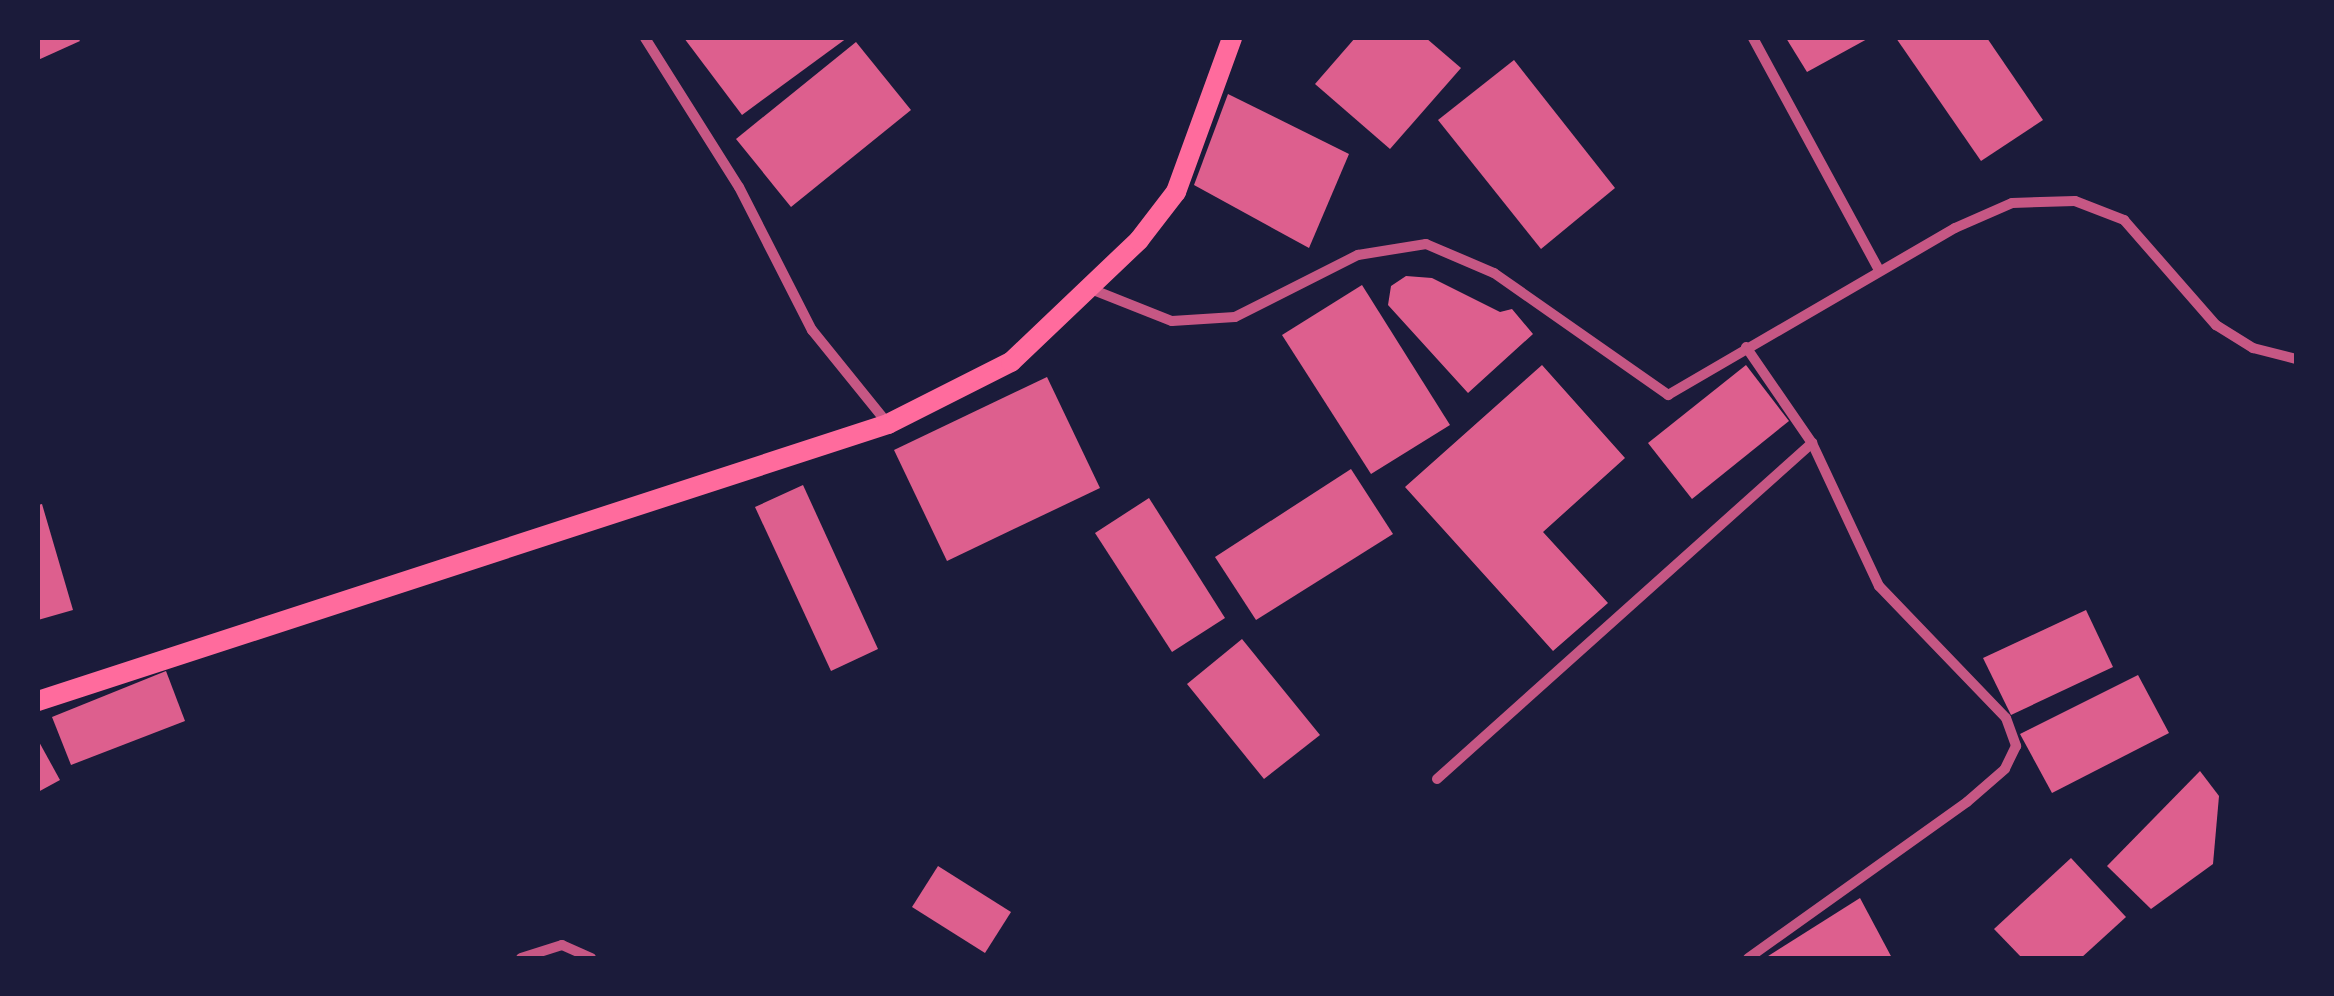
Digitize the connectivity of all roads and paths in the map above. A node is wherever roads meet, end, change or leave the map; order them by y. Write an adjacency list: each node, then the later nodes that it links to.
1 (645, 38): 8 (street)
2 (1232, 38): 5 (main road)
3 (1753, 38): 4 (street)
4 (1879, 270): 6 (street); 7 (street)
5 (1090, 289): 6 (street); 8 (main road)
6 (1746, 348): 9 (street)
7 (2296, 359)
8 (888, 424): 10 (main road)
9 (1812, 443): 11 (street); 14 (street)
10 (38, 701)
11 (1438, 779)
12 (522, 958): 13 (street)
13 (592, 958)
14 (1748, 958)

